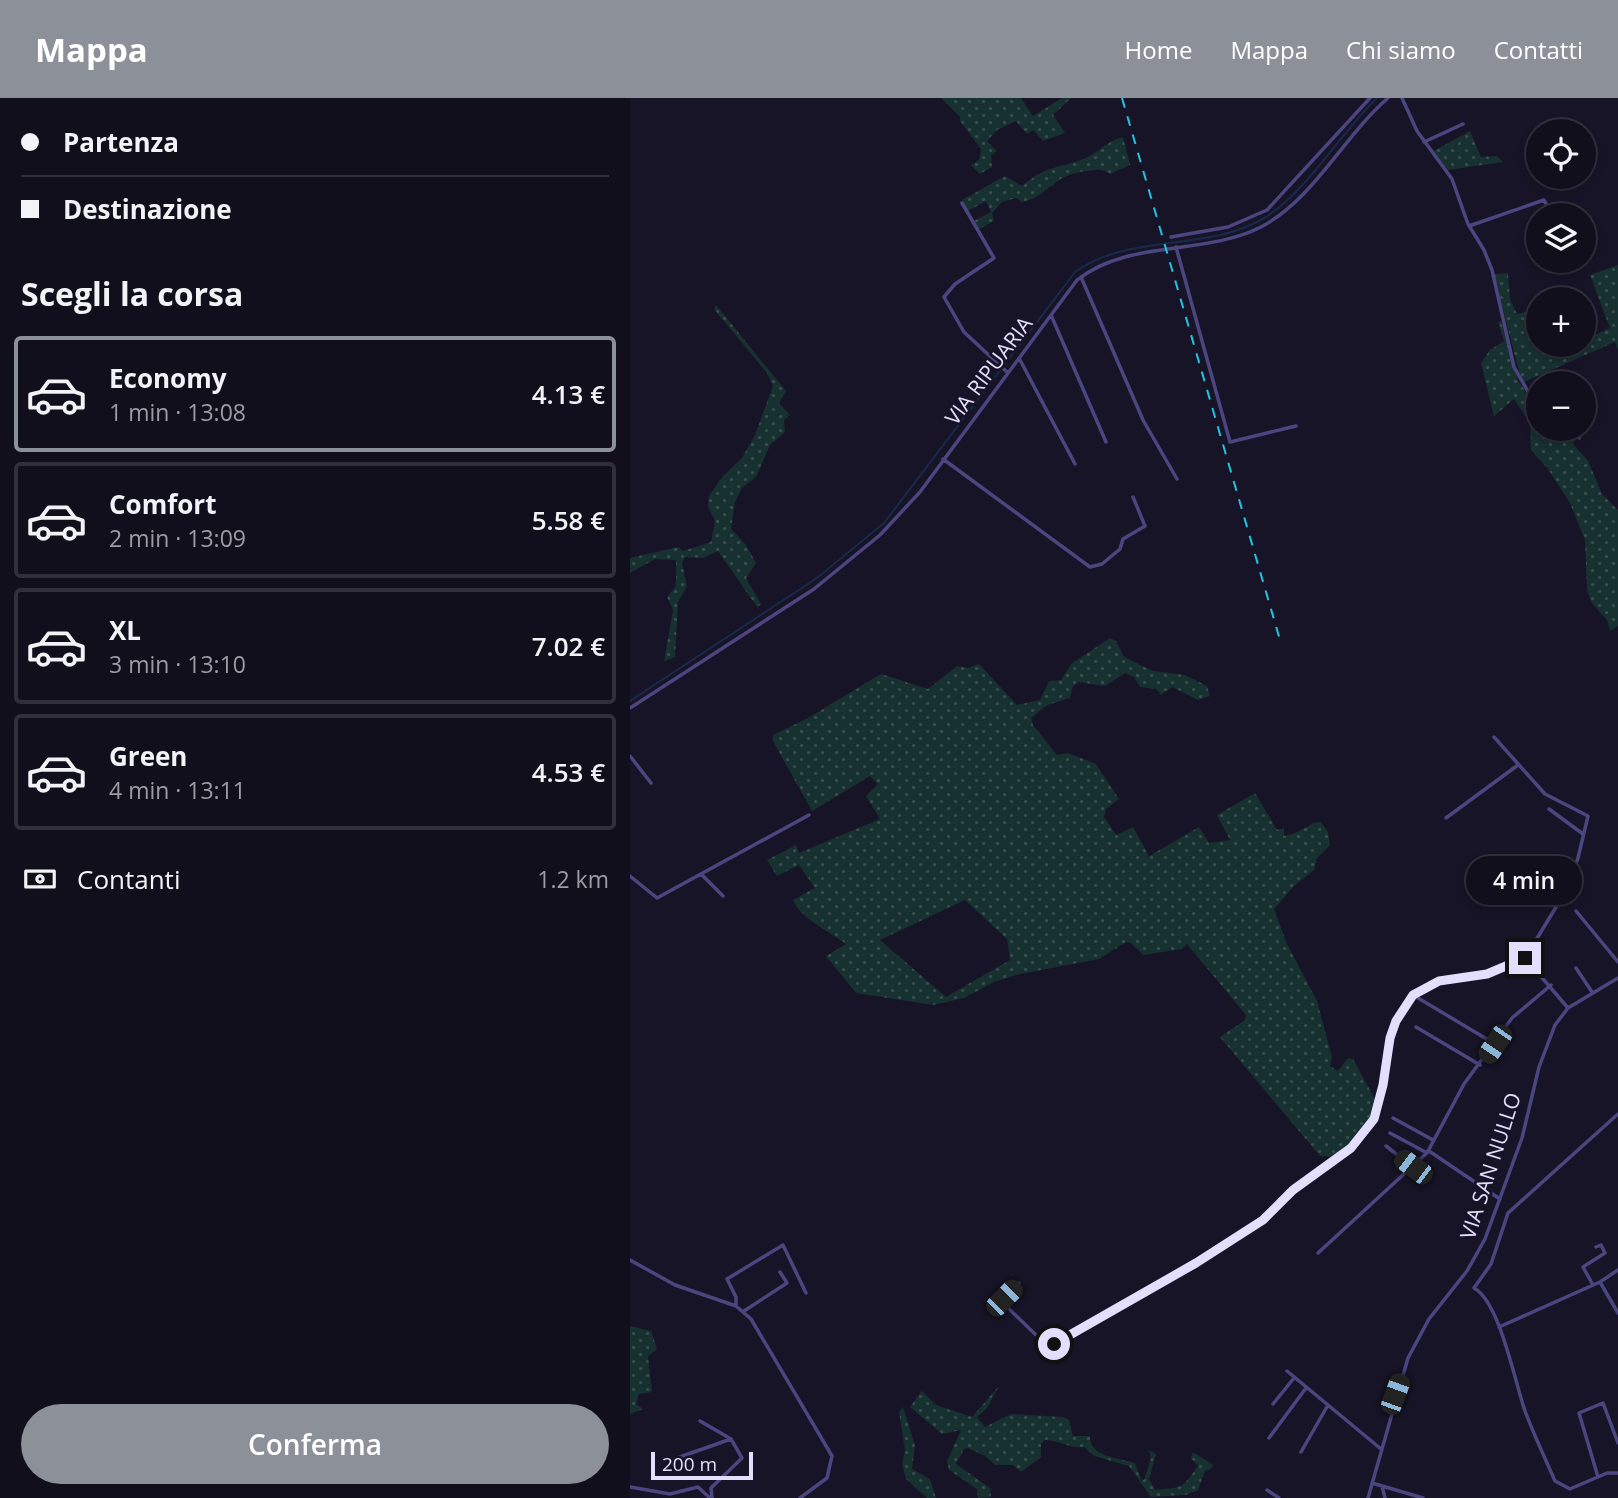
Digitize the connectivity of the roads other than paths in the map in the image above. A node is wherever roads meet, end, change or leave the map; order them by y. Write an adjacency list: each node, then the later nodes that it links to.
1 (1370, 98): 9 (street)
2 (1388, 98): 10 (street, VIA RIPUARIA)
3 (1402, 98): 5 (street)
4 (1463, 124): 5 (street)
5 (1424, 142): 8 (street)
6 (962, 203): 14 (street)
7 (1526, 206): 8 (street)
8 (1469, 226): 15 (street)
9 (1171, 237)
10 (1176, 247): 11 (street, VIA RIPUARIA); 16 (street)
11 (1081, 276): 12 (street, VIA RIPUARIA); 20 (street)
12 (1051, 315): 13 (street, VIA RIPUARIA); 17 (street)
13 (1019, 358): 14 (street, VIA RIPUARIA); 19 (street)
14 (1007, 372): 18 (street, VIA RIPUARIA)
15 (1526, 388)
16 (1296, 426)
17 (1106, 442)
18 (943, 459): 21 (street); 22 (street, VIA RIPUARIA)
19 (1075, 464)
20 (1177, 479)
21 (1133, 497)
22 (630, 708)
23 (1494, 737): 25 (street)
24 (630, 756): 26 (street)
25 (1518, 765): 29 (street); 30 (street)
26 (651, 783)
27 (1549, 809): 30 (street)
28 (810, 815): 31 (street)
29 (1446, 818)
30 (1583, 834): 35 (street)
31 (701, 874): 32 (street); 33 (street)
32 (630, 876)
33 (723, 896)
34 (1576, 911): 36 (street)
35 (1525, 958): 39 (street); 41 (street)
36 (1618, 962)
37 (1576, 968): 40 (street)
38 (1618, 978): 40 (street, VIA SAN NULLO)
39 (1551, 985): 42 (street); 44 (street)
40 (1592, 992): 42 (street, VIA SAN NULLO)
41 (1413, 995): 44 (street); 60 (street)
42 (1568, 1008): 53 (street, VIA SAN NULLO)
43 (1416, 1027): 45 (street)
44 (1495, 1044): 45 (street)
45 (1480, 1065): 49 (street)
46 (1618, 1114): 66 (street)
47 (1393, 1118): 49 (street)
48 (1390, 1133): 51 (street)
49 (1433, 1140): 51 (street)
50 (1386, 1146): 52 (street)
51 (1427, 1153): 52 (street); 53 (street)
52 (1413, 1167): 55 (street)
53 (1500, 1199): 76 (street, VIA SAN NULLO)
54 (1596, 1247): 61 (street)
55 (1318, 1254)
56 (630, 1260): 63 (street)
57 (1618, 1270): 59 (street)
58 (780, 1272): 64 (street)
59 (1600, 1282): 61 (street); 65 (street)
60 (1019, 1283)
61 (1593, 1285): 66 (street)
62 (806, 1293): 63 (street)
63 (736, 1306): 64 (street)
64 (744, 1311): 86 (street)
65 (1618, 1313)
66 (1499, 1328): 80 (street)
67 (1287, 1371): 68 (street)
68 (1294, 1378): 69 (street); 70 (street)
69 (1306, 1388): 71 (street); 73 (street)
70 (1273, 1404)
71 (1328, 1405): 76 (street); 77 (street)
72 (700, 1421): 74 (street)
73 (1269, 1438)
74 (731, 1439): 78 (street); 85 (street)
75 (1618, 1443): 80 (street)
76 (1381, 1449): 81 (street, VIA SAN NULLO)
77 (1301, 1452)
78 (674, 1459)
79 (1618, 1473): 80 (street)
80 (1598, 1477)
81 (1372, 1483): 82 (street); 88 (street, VIA SAN NULLO)
82 (1382, 1486): 89 (street); 90 (street)
83 (630, 1487): 85 (street)
84 (1267, 1489): 87 (street)
85 (711, 1498)
86 (800, 1498)
87 (1279, 1498)
88 (1368, 1498)
89 (1385, 1498)
90 (1423, 1498)

